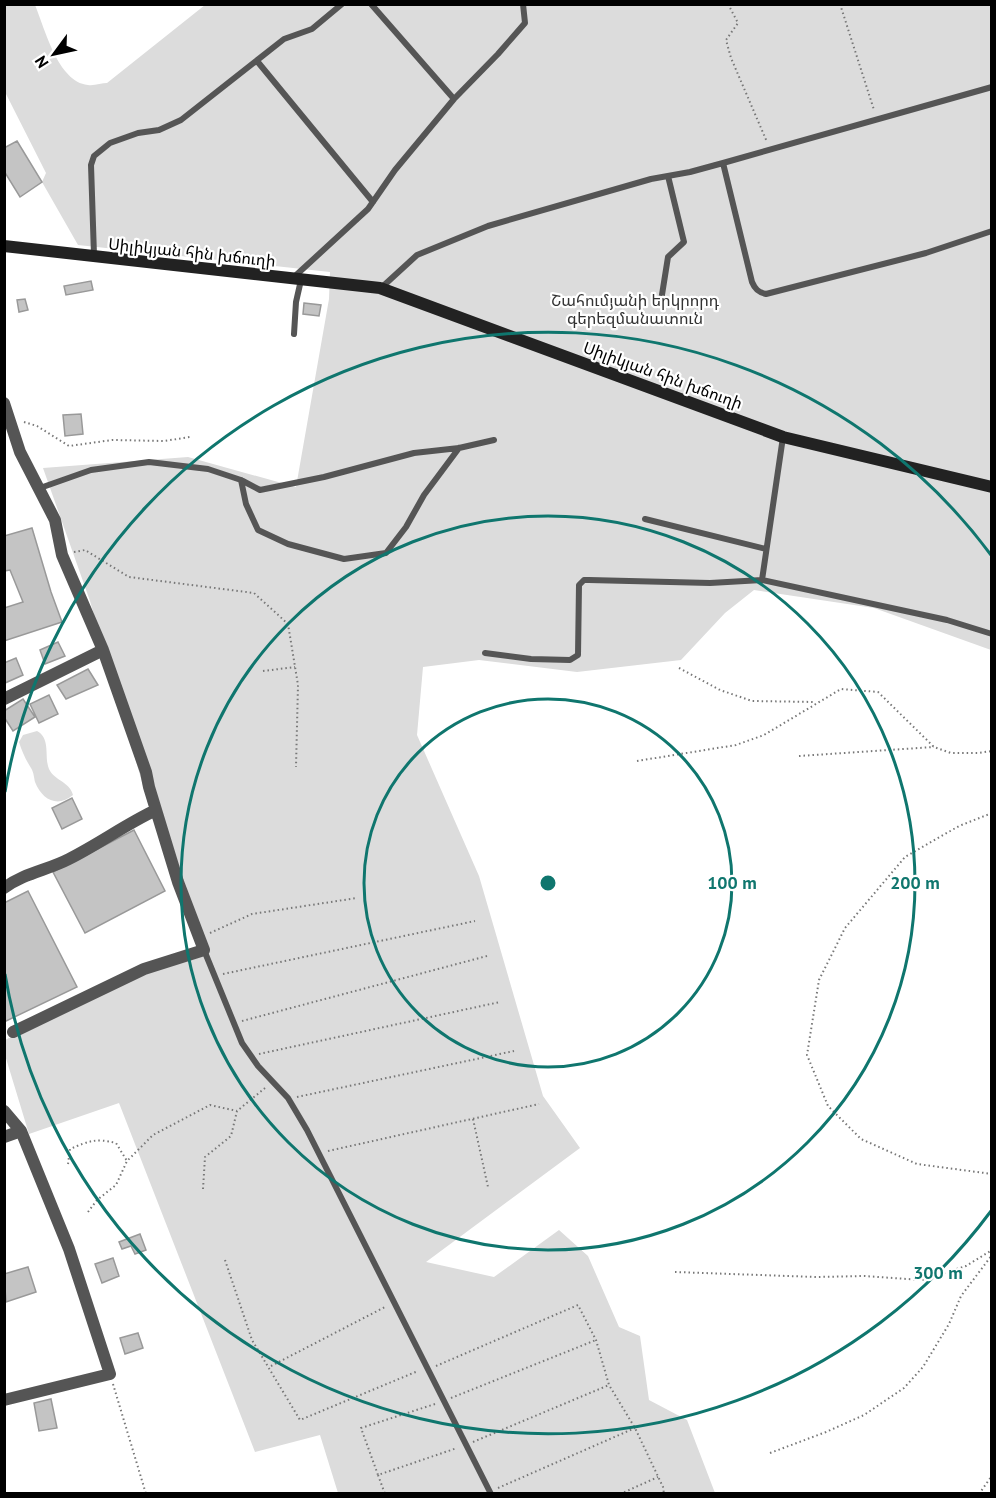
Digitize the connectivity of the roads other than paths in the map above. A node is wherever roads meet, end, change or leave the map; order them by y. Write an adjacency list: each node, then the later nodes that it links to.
1 (342, 4): 4 (lane)
2 (371, 4): 6 (lane)
3 (523, 4): 6 (lane)
4 (257, 61): 9 (lane); 12 (lane)
5 (992, 87): 7 (lane)
6 (454, 99): 9 (lane)
7 (723, 163): 8 (lane); 10 (lane)
8 (668, 176): 14 (lane); 15 (lane)
9 (373, 202): 13 (lane)
10 (992, 231)
11 (4, 246): 12 (street, Սիլիկյան հին խճուղի)
12 (94, 257): 13 (street, Սիլիկյան հին խճուղի)
13 (296, 280): 14 (street, Սիլիկյան հին խճուղի); 16 (lane)
14 (380, 288): 18 (street, Սիլիկյան հին խճուղի)
15 (661, 301)
16 (294, 334)
17 (4, 403): 23 (street)
18 (783, 437): 22 (street, Սիլիկյան հին խճուղի); 25 (lane)
19 (494, 440): 20 (lane)
20 (459, 448): 21 (lane); 21 (lane)
21 (241, 480): 23 (lane)
22 (992, 487)
23 (40, 488): 28 (street)
24 (645, 519): 25 (lane)
25 (766, 549): 26 (lane)
26 (762, 580): 27 (lane); 29 (lane)
27 (992, 634)
28 (103, 650): 30 (street); 31 (street)
29 (485, 653)
30 (4, 699)
31 (156, 810): 32 (street); 33 (street)
32 (4, 888)
33 (202, 944): 34 (street); 39 (lane)
34 (13, 1032)
35 (4, 1111): 36 (street)
36 (21, 1131): 37 (street); 38 (street)
37 (4, 1137)
38 (4, 1400)
39 (490, 1492)

